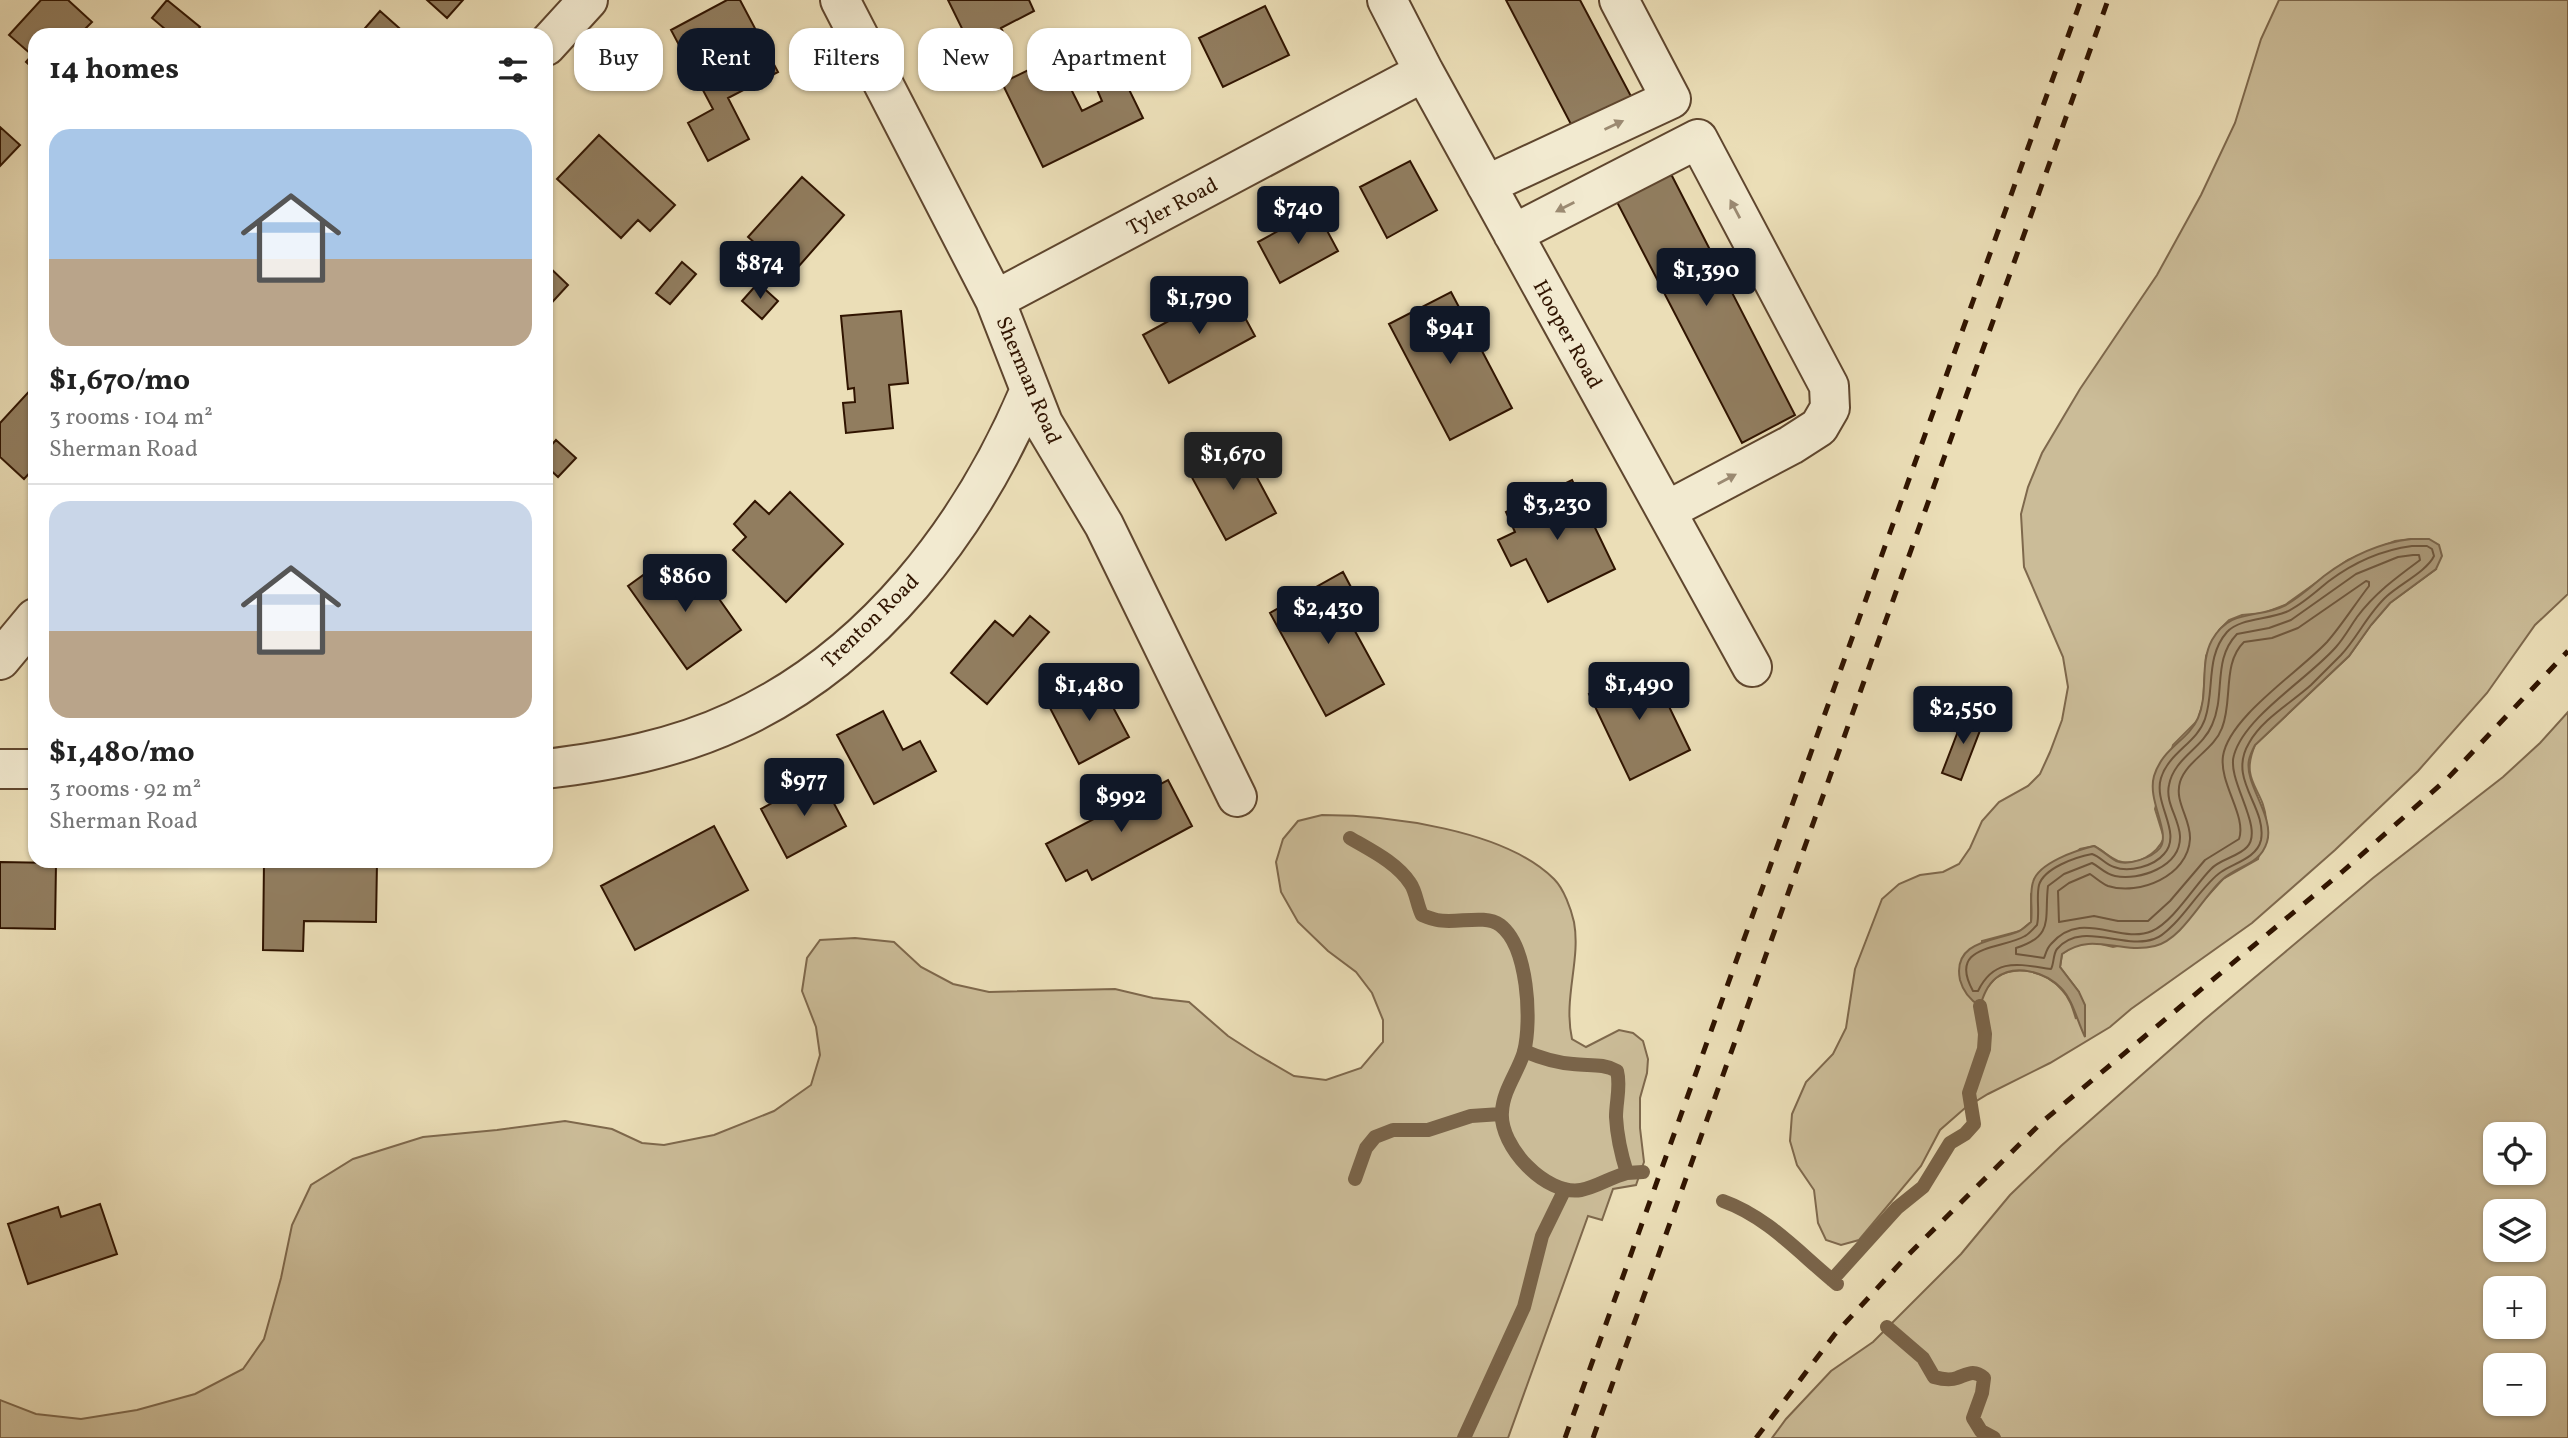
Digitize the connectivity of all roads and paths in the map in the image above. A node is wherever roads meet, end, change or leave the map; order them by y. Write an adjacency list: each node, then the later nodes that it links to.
1 (588, 0): 5 (street)
2 (840, 0): 9 (street, Sherman Road)
3 (1387, 0): 6 (street, Hooper Road)
4 (1619, 0): 7 (street, one-way to 4)
5 (553, 38)
6 (1424, 72): 7 (street, Hooper Road); 9 (street, Tyler Road)
7 (1486, 185): 8 (street, Hooper Road)
8 (1513, 234): 11 (street, Hooper Road); 11 (street, one-way to 8)
9 (995, 300): 10 (street, Sherman Road)
10 (1029, 393): 15 (street, Trenton Road); 18 (street, Sherman Road)
11 (1666, 511): 14 (street, Hooper Road)
12 (28, 626): 13 (street)
13 (0, 660)
14 (1752, 667)
15 (553, 768)
16 (0, 769): 17 (street)
17 (28, 769)
18 (1237, 797)

